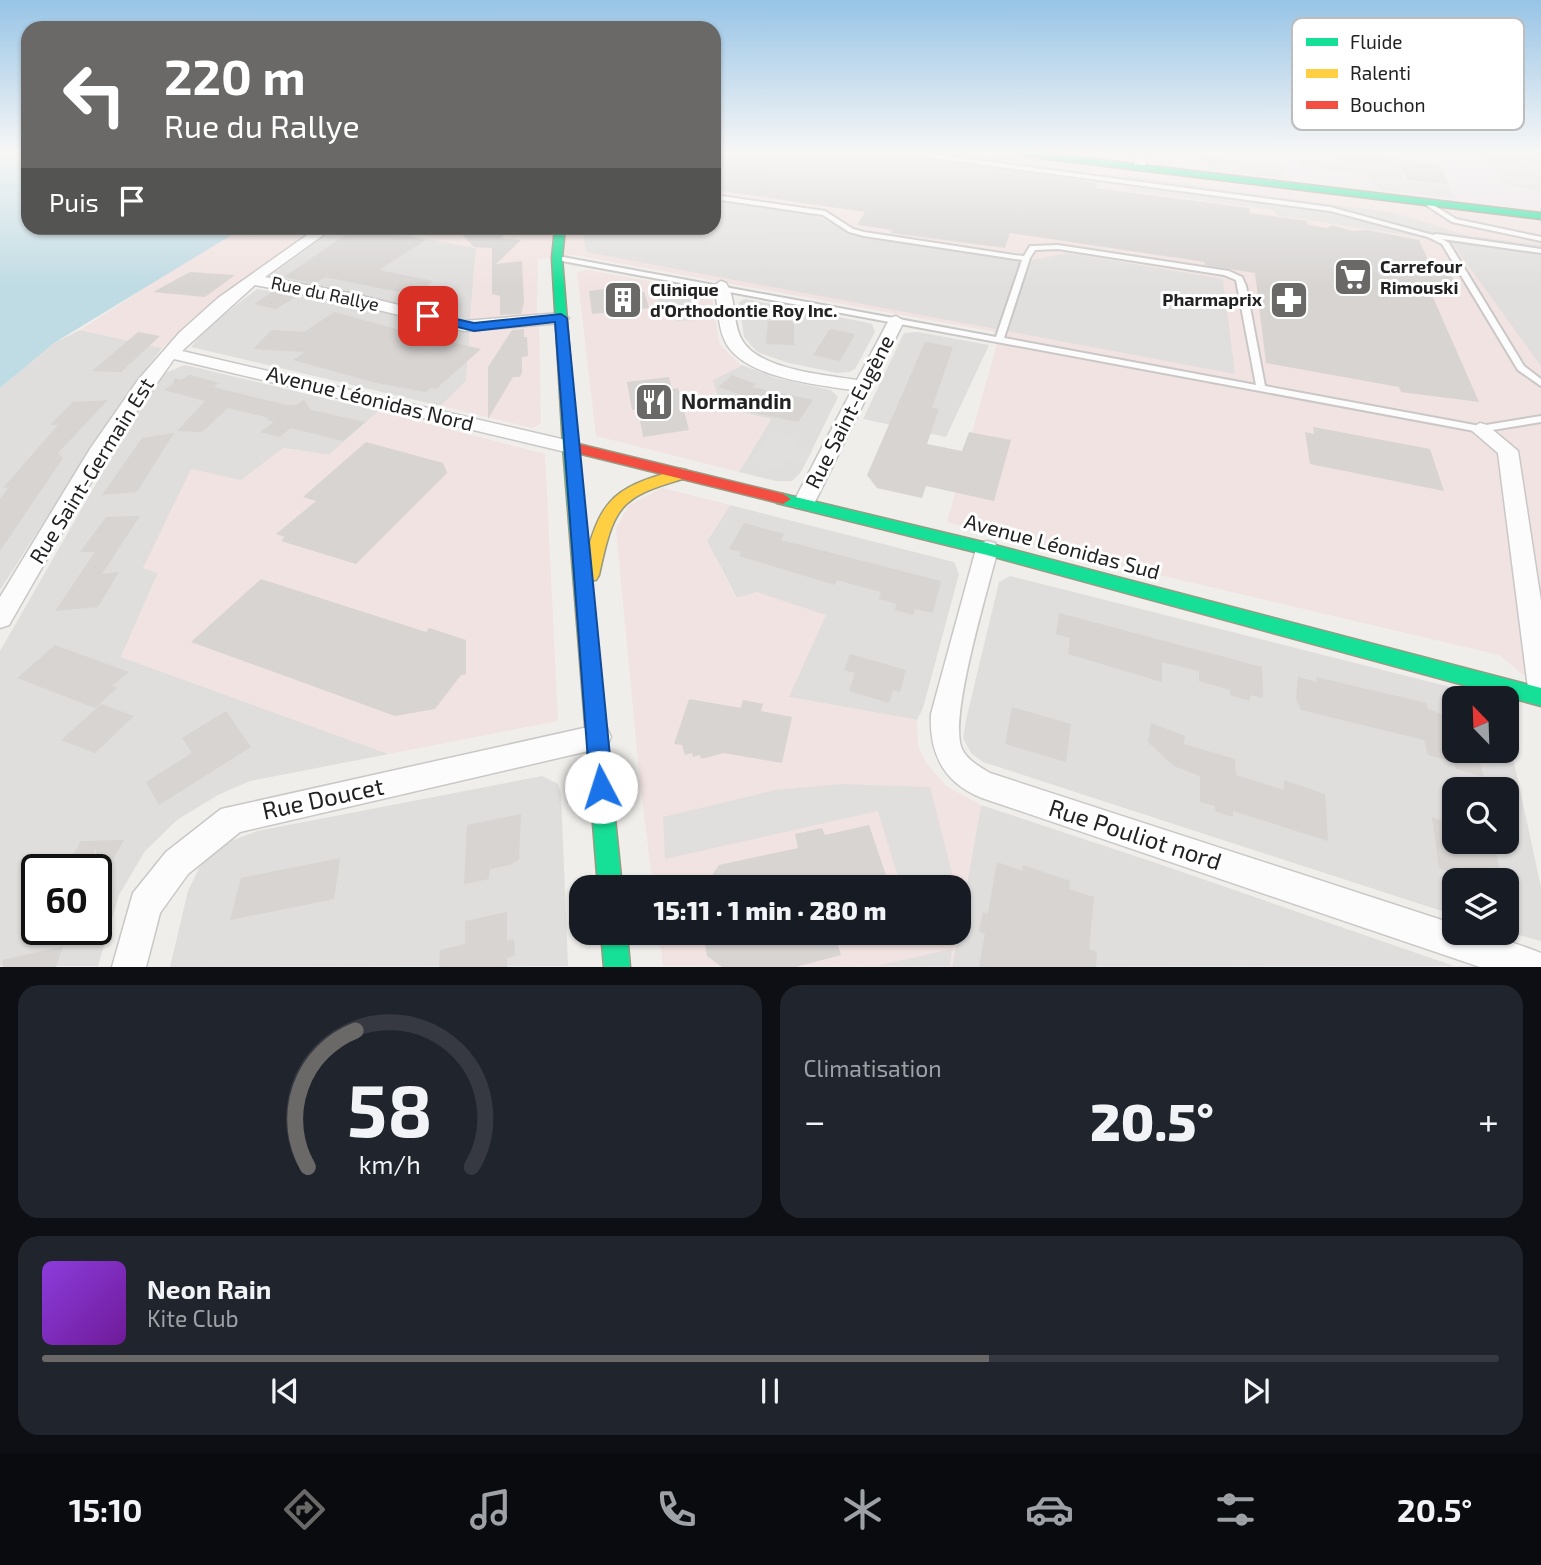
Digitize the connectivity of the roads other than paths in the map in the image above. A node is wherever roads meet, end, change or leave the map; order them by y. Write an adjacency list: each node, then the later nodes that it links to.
1 (722, 198): 13 (lane)
2 (1249, 198): 9 (lane)
3 (1399, 198): 4 (main road)
4 (1425, 202): 5 (main road); 10 (lane)
5 (1541, 216)
6 (316, 235): 14 (street, Rue Saint-Germain Est)
7 (547, 235): 12 (main road)
8 (559, 235): 12 (main road)
9 (1430, 236): 11 (lane); 20 (lane)
10 (1541, 239)
11 (1541, 251)
12 (557, 258): 15 (lane); 16 (main road)
13 (1026, 258): 18 (lane); 22 (lane)
14 (255, 279): 16 (street, Rue du Rallye); 19 (street, Rue Saint-Germain Est)
15 (721, 286): 17 (lane); 21 (street)
16 (561, 318): 25 (main road)
17 (896, 321): 18 (lane); 21 (street, Rue Saint-Eugène)
18 (999, 341): 22 (lane)
19 (170, 353): 25 (street, Avenue Léonidas Nord); 30 (street, Rue Saint-Germain Est)
20 (1541, 383)
21 (861, 386): 27 (street, Rue Saint-Eugène)
22 (1261, 388): 24 (lane)
23 (1541, 419): 24 (lane)
24 (1480, 429): 31 (street)
25 (570, 447): 26 (main road, Avenue Léonidas Sud); 29 (main road)
26 (681, 474): 27 (main road, Avenue Léonidas Sud); 29 (main road)
27 (804, 503): 28 (main road, Avenue Léonidas Sud)
28 (987, 549): 32 (main road, Avenue Léonidas Sud); 38 (street, Rue Pouliot nord)
29 (584, 597): 33 (main road)
30 (0, 618)
31 (1541, 688)
32 (1541, 697)
33 (597, 737): 34 (main road); 36 (street, Rue Doucet)
34 (609, 875)
35 (615, 945): 37 (main road)
36 (129, 967)
37 (617, 967)
38 (1532, 967)

